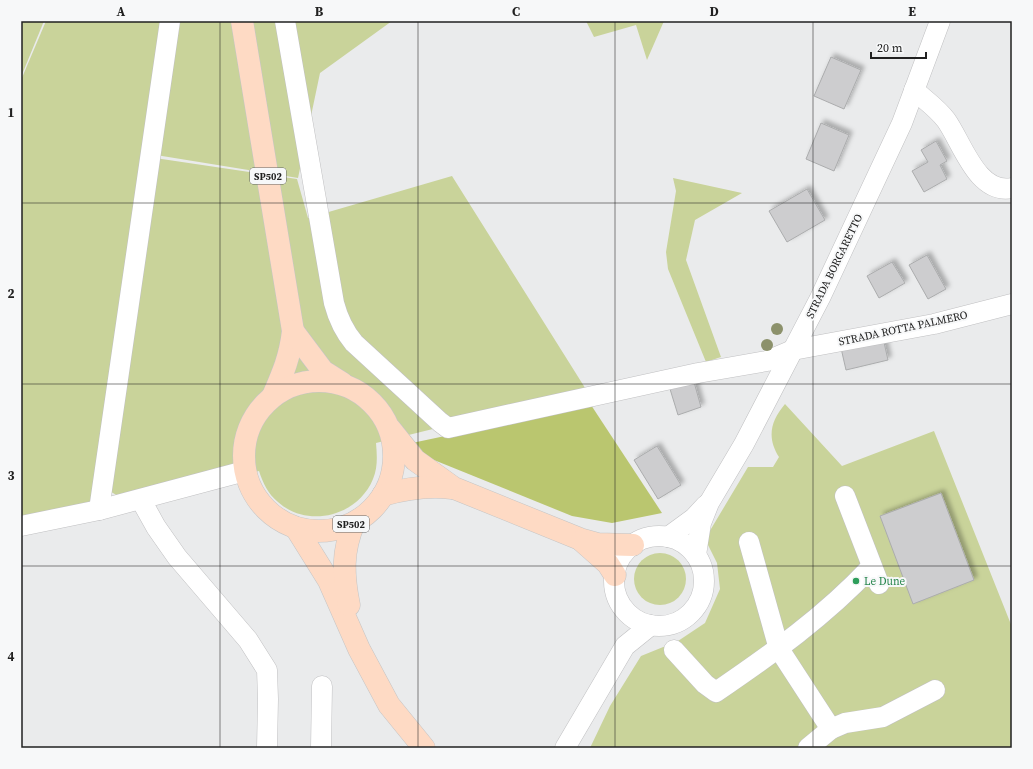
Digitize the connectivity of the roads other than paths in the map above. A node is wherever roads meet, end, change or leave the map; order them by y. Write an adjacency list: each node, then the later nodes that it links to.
1 (170, 21): 19 (street)
2 (242, 21): 8 (main road, SP502)
3 (285, 21): 9 (street, STRADA ROTTA PALMERO)
4 (940, 21): 5 (street, STRADA BORGARETTO)
5 (914, 90): 6 (street); 9 (street, STRADA BORGARETTO)
6 (1012, 188)
7 (1012, 304): 9 (street, STRADA ROTTA PALMERO)
8 (293, 331): 10 (main road, SP502); 11 (main road, SP502)
9 (793, 350): 18 (street, STRADA BORGARETTO)
10 (346, 386): 11 (main road, SP502); 12 (main road, SP502)
11 (273, 396): 13 (main road, SP502)
12 (387, 424): 14 (main road); 15 (main road, SP502)
13 (245, 471): 17 (street); 22 (main road, SP502)
14 (454, 488): 15 (main road); 24 (main road)
15 (383, 495): 20 (main road, SP502)
16 (844, 496): 33 (street)
17 (141, 500): 19 (street); 38 (street)
18 (709, 503): 23 (street, STRADA BORGARETTO); 27 (street, STRADA BORGARETTO)
19 (99, 510): 21 (street)
20 (354, 523): 22 (main road, SP502); 32 (main road, SP502)
21 (21, 526)
22 (296, 528): 32 (main road, SP502)
23 (668, 537): 26 (street); 27 (street)
24 (580, 540): 26 (main road); 28 (main road)
25 (749, 542): 33 (street)
26 (633, 545): 28 (street)
27 (696, 555): 30 (street)
28 (615, 575): 29 (street)
29 (630, 615): 30 (street); 31 (street)
30 (651, 625): 31 (street)
31 (625, 646): 41 (street)
32 (359, 649): 40 (main road, SP502)
33 (779, 649): 34 (street); 37 (street)
34 (674, 650)
35 (322, 686): 39 (street)
36 (935, 690): 37 (street)
37 (831, 729): 42 (street)
38 (266, 748)
39 (321, 748)
40 (424, 748)
41 (565, 748)
42 (808, 748)

